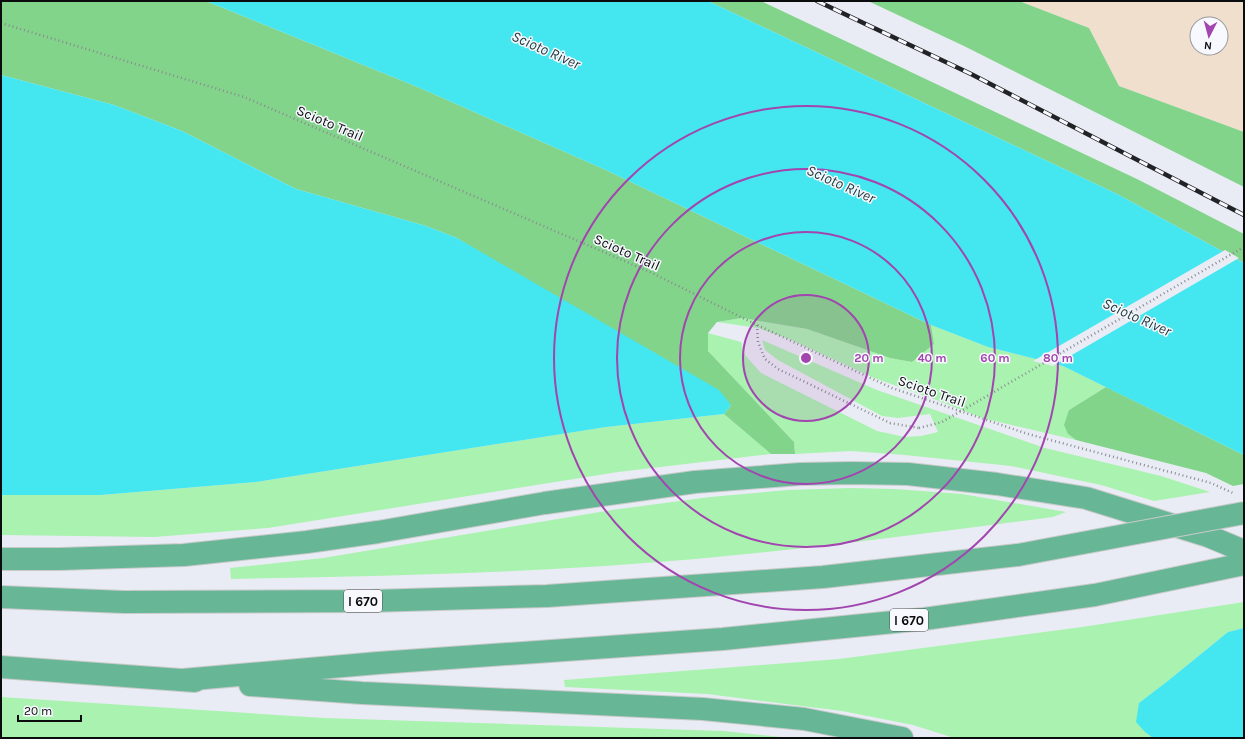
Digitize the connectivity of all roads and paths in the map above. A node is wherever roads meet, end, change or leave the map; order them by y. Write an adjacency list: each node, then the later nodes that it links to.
1 (1, 23): 3 (path, Scioto Trail)
2 (1244, 247): 3 (path, bridge)
3 (757, 325): 4 (path, Scioto Trail)
4 (1241, 504): 8 (highway, I 670, bridge)
5 (1244, 551): 6 (highway)
6 (1, 559)
7 (1244, 564): 10 (highway, I 670)
8 (1, 597)
9 (1, 667): 10 (highway, I 670)
10 (182, 680): 11 (highway)
11 (902, 738)

